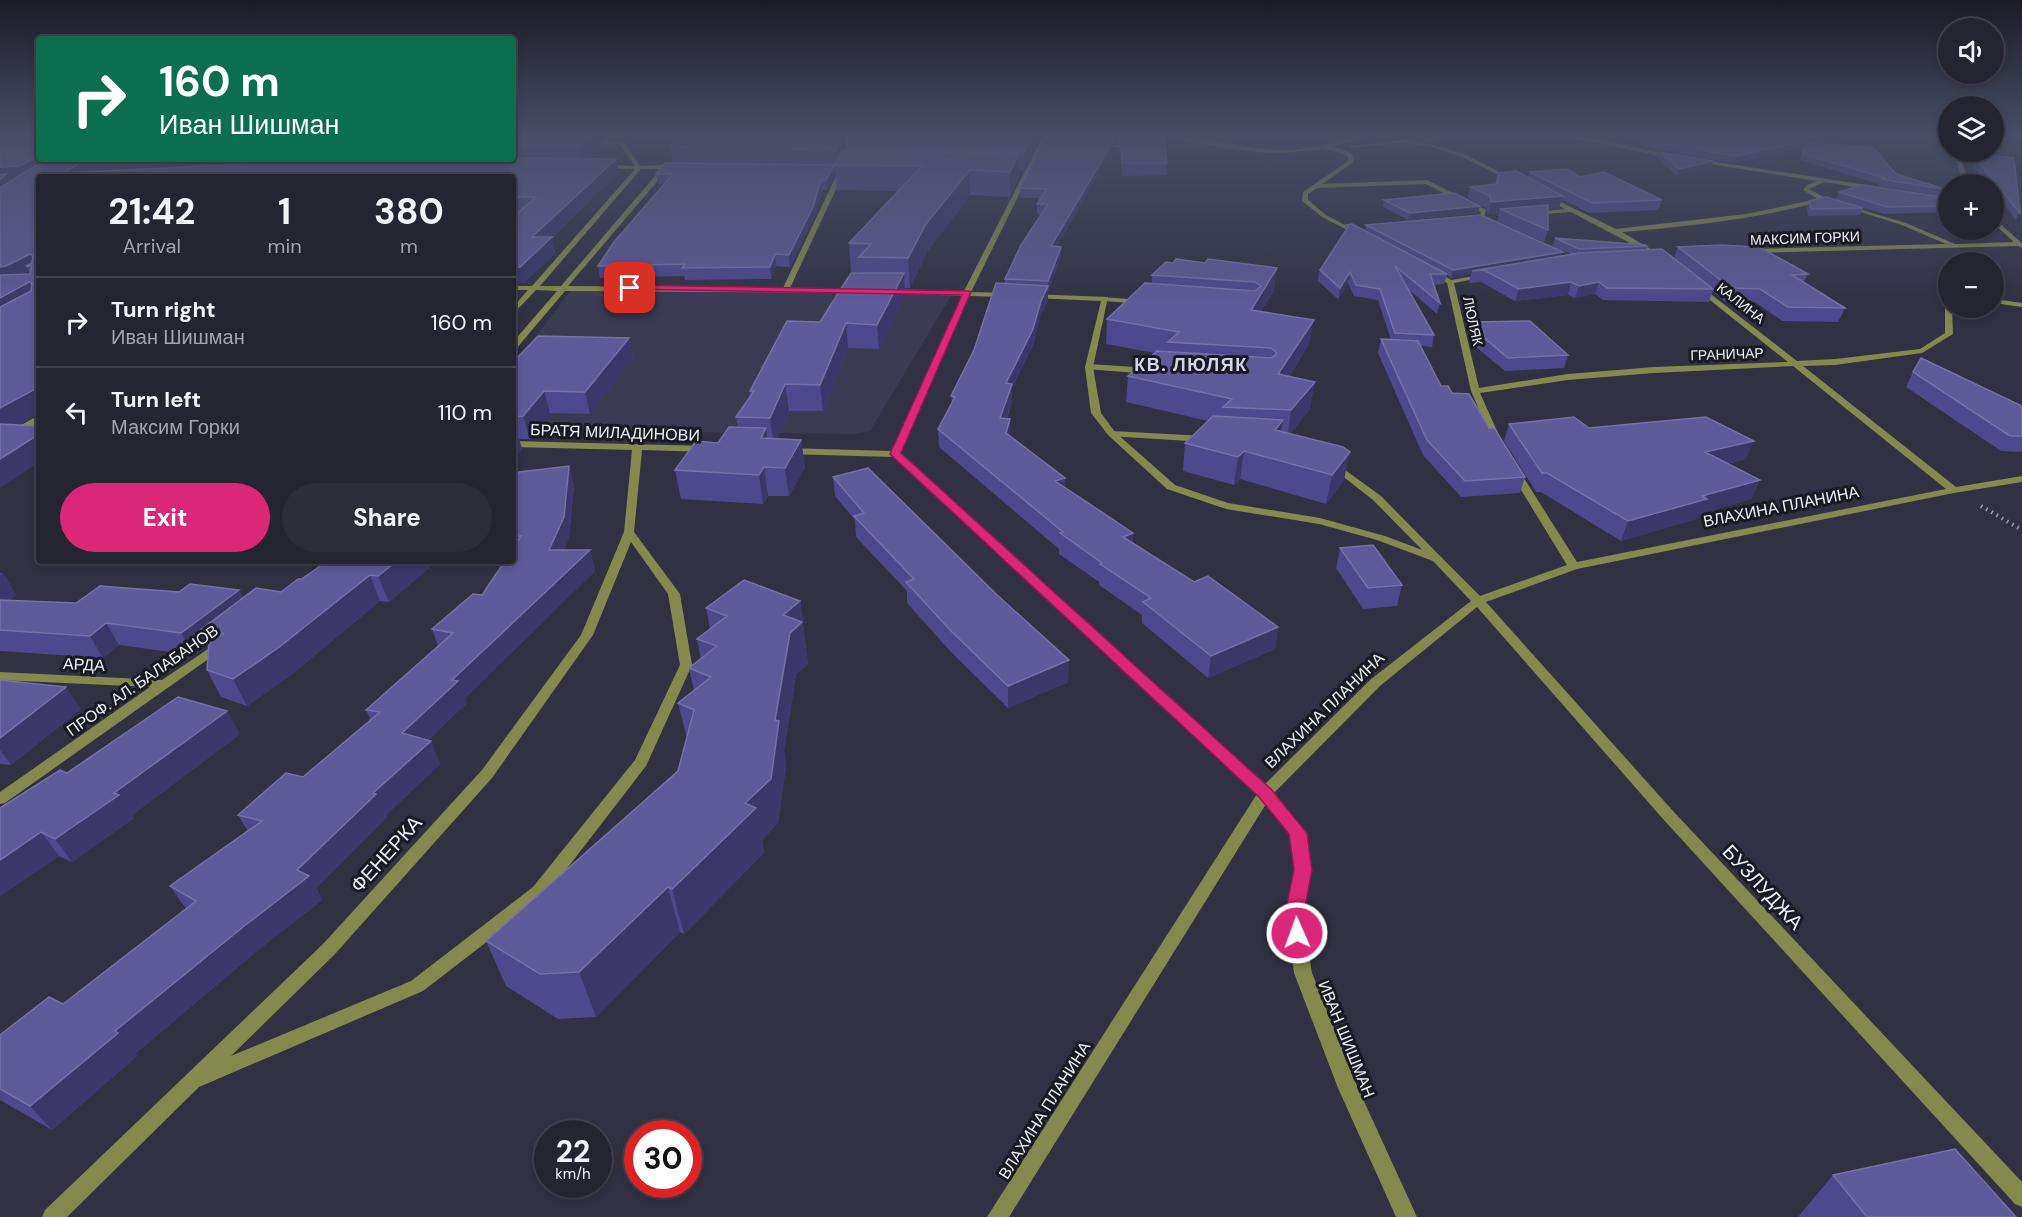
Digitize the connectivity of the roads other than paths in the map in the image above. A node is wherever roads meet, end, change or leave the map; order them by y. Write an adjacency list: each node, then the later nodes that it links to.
1 (618, 193): 33 (street)
2 (644, 193): 31 (street)
3 (831, 193): 34 (street)
4 (1012, 193): 37 (street)
5 (1307, 193): 17 (street)
6 (1448, 193): 13 (street)
7 (1811, 193): 9 (street)
8 (1542, 194): 10 (street)
9 (1823, 199): 19 (street); 22 (street)
10 (1573, 210): 11 (street); 19 (street)
11 (1527, 214)
12 (1492, 217): 13 (street)
13 (1480, 218): 14 (street); 15 (street)
14 (1470, 219)
15 (1502, 227)
16 (1360, 228): 17 (street)
17 (1349, 229): 20 (street)
18 (2004, 230): 21 (street)
19 (1615, 231): 24 (street)
20 (1368, 238)
21 (2021, 245): 22 (street, МАКСИМ ГОРКИ)
22 (1956, 246): 23 (street, МАКСИМ ГОРКИ)
23 (1739, 252)
24 (1660, 256): 25 (street); 26 (street)
25 (1638, 257)
26 (1670, 259)
27 (1425, 266): 29 (street, ЛЮЛЯК)
28 (1496, 274): 29 (street)
29 (1450, 282): 50 (street, ЛЮЛЯК)
30 (1696, 285): 47 (street, КАЛИНА)
31 (563, 287): 33 (street); 34 (street); 46 (street)
32 (516, 288): 33 (street)
33 (535, 289): 44 (street)
34 (786, 289): 35 (street)
35 (866, 291)
36 (877, 291): 37 (street)
37 (967, 292): 38 (street); 63 (street)
38 (1013, 295)
39 (1024, 296): 40 (street)
40 (1105, 300): 42 (street); 48 (street)
41 (2004, 302): 43 (street)
42 (1150, 303)
43 (2022, 305)
44 (516, 309)
45 (1949, 318): 47 (street, ГРАНИЧАР)
46 (516, 343)
47 (1797, 364): 50 (street, ГРАНИЧАР); 67 (street, КАЛИНА)
48 (1089, 367): 49 (street); 55 (street)
49 (1160, 372)
50 (1475, 391): 62 (street, ЛЮЛЯК)
51 (36, 420): 53 (street)
52 (0, 433): 53 (street)
53 (12, 434): 54 (street); 57 (street)
54 (30, 434)
55 (1112, 434): 56 (street); 69 (street)
56 (1218, 439)
57 (0, 441)
58 (516, 444): 59 (street, БРАТЯ МИЛАДИНОВИ)
59 (637, 448): 60 (street, БРАТЯ МИЛАДИНОВИ); 68 (street, ФЕНЕРКА)
60 (719, 450)
61 (778, 451): 63 (street)
62 (1503, 453)
63 (896, 454): 75 (street, ИВАН ШИШМАН)
64 (1321, 455): 69 (street, БУЗЛУДЖА)
65 (1509, 462): 70 (street)
66 (2022, 479): 67 (street, ВЛАХИНА ПЛАНИНА)
67 (1954, 490): 70 (street, ВЛАХИНА ПЛАНИНА)
68 (629, 532): 77 (street, ФЕНЕРКА); 77 (street)
69 (1437, 559): 71 (street, БУЗЛУДЖА)
70 (1574, 566): 71 (street, ВЛАХИНА ПЛАНИНА)
71 (1478, 601): 75 (street, ВЛАХИНА ПЛАНИНА); 78 (street, БУЗЛУДЖА)
72 (229, 638): 74 (street, ПРОФ. АЛ. БАЛАБАНОВ)
73 (0, 676): 74 (street, АРДА)
74 (166, 684): 76 (street, ПРОФ. АЛ. БАЛАБАНОВ)
75 (1265, 793): 80 (street, ВЛАХИНА ПЛАНИНА); 81 (street, ИВАН ШИШМАН)
76 (0, 800)
77 (188, 1083): 79 (street, ФЕНЕРКА)
78 (2022, 1197)
79 (52, 1217)
80 (997, 1217)
81 (1407, 1217)

